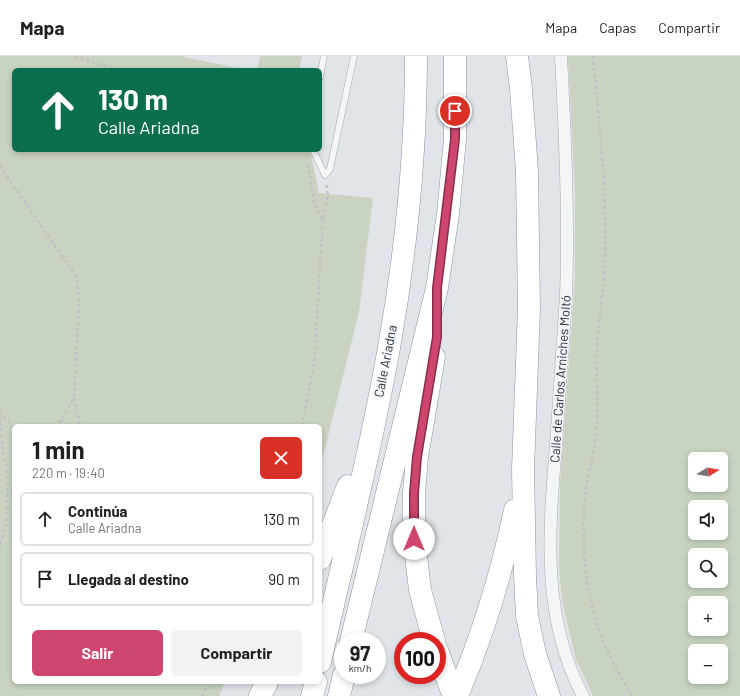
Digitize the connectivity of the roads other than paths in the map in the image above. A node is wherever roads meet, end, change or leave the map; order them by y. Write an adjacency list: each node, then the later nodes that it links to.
1 (324, 56): 7 (lane)
2 (354, 56): 8 (lane)
3 (416, 56): 10 (highway, Calle Ariadna)
4 (455, 56): 9 (highway)
5 (517, 56): 11 (highway)
6 (561, 56): 25 (street, Calle de Carlos Arniches Moltó)
7 (322, 68)
8 (314, 152)
9 (437, 288): 13 (highway); 14 (highway)
10 (376, 412): 12 (highway); 15 (highway, Calle Ariadna)
11 (523, 469): 23 (highway); 24 (highway)
12 (322, 554)
13 (353, 632)
14 (432, 632)
15 (322, 653)
16 (446, 675): 23 (highway)
17 (266, 684): 20 (highway)
18 (315, 684): 21 (highway)
19 (342, 684): 22 (highway)
20 (260, 696)
21 (312, 696)
22 (339, 696)
23 (456, 696)
24 (549, 696)
25 (583, 696)

